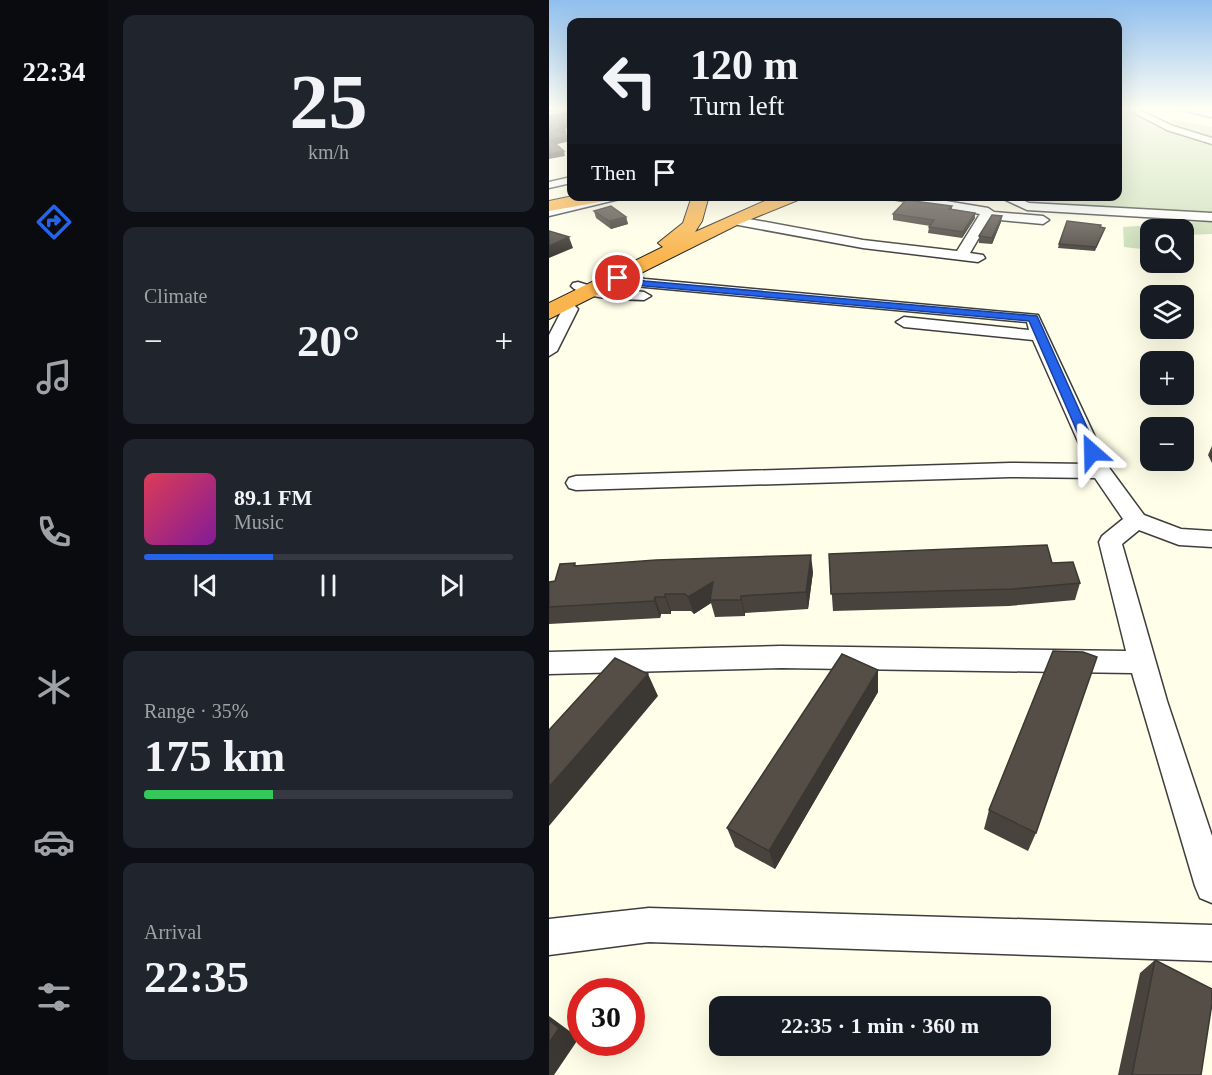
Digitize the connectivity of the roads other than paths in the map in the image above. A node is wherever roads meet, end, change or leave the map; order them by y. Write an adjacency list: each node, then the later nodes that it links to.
1 (567, 181): 2 (street)
2 (549, 185)
3 (567, 188): 4 (highway)
4 (549, 191)
5 (577, 201): 11 (highway)
6 (603, 201): 12 (street)
7 (756, 201): 10 (highway)
8 (927, 201): 13 (street)
9 (1014, 201): 14 (street)
10 (713, 205): 16 (street); 18 (highway); 19 (highway)
11 (549, 206)
12 (549, 212)
13 (988, 215): 15 (street); 16 (street)
14 (1212, 217)
15 (1056, 221)
16 (961, 256): 17 (street)
17 (978, 258)
18 (618, 278): 19 (highway); 21 (street)
19 (585, 289): 20 (highway); 21 (street)
20 (554, 306): 22 (street)
21 (1036, 327): 23 (street)
22 (549, 351)
23 (1101, 471): 24 (street); 25 (street)
24 (576, 483)
25 (1136, 520): 26 (street); 27 (street)
26 (1212, 539)
27 (1142, 662): 28 (street); 29 (street)
28 (549, 663)
29 (1212, 886)
30 (549, 937): 31 (street)
31 (1212, 944)

